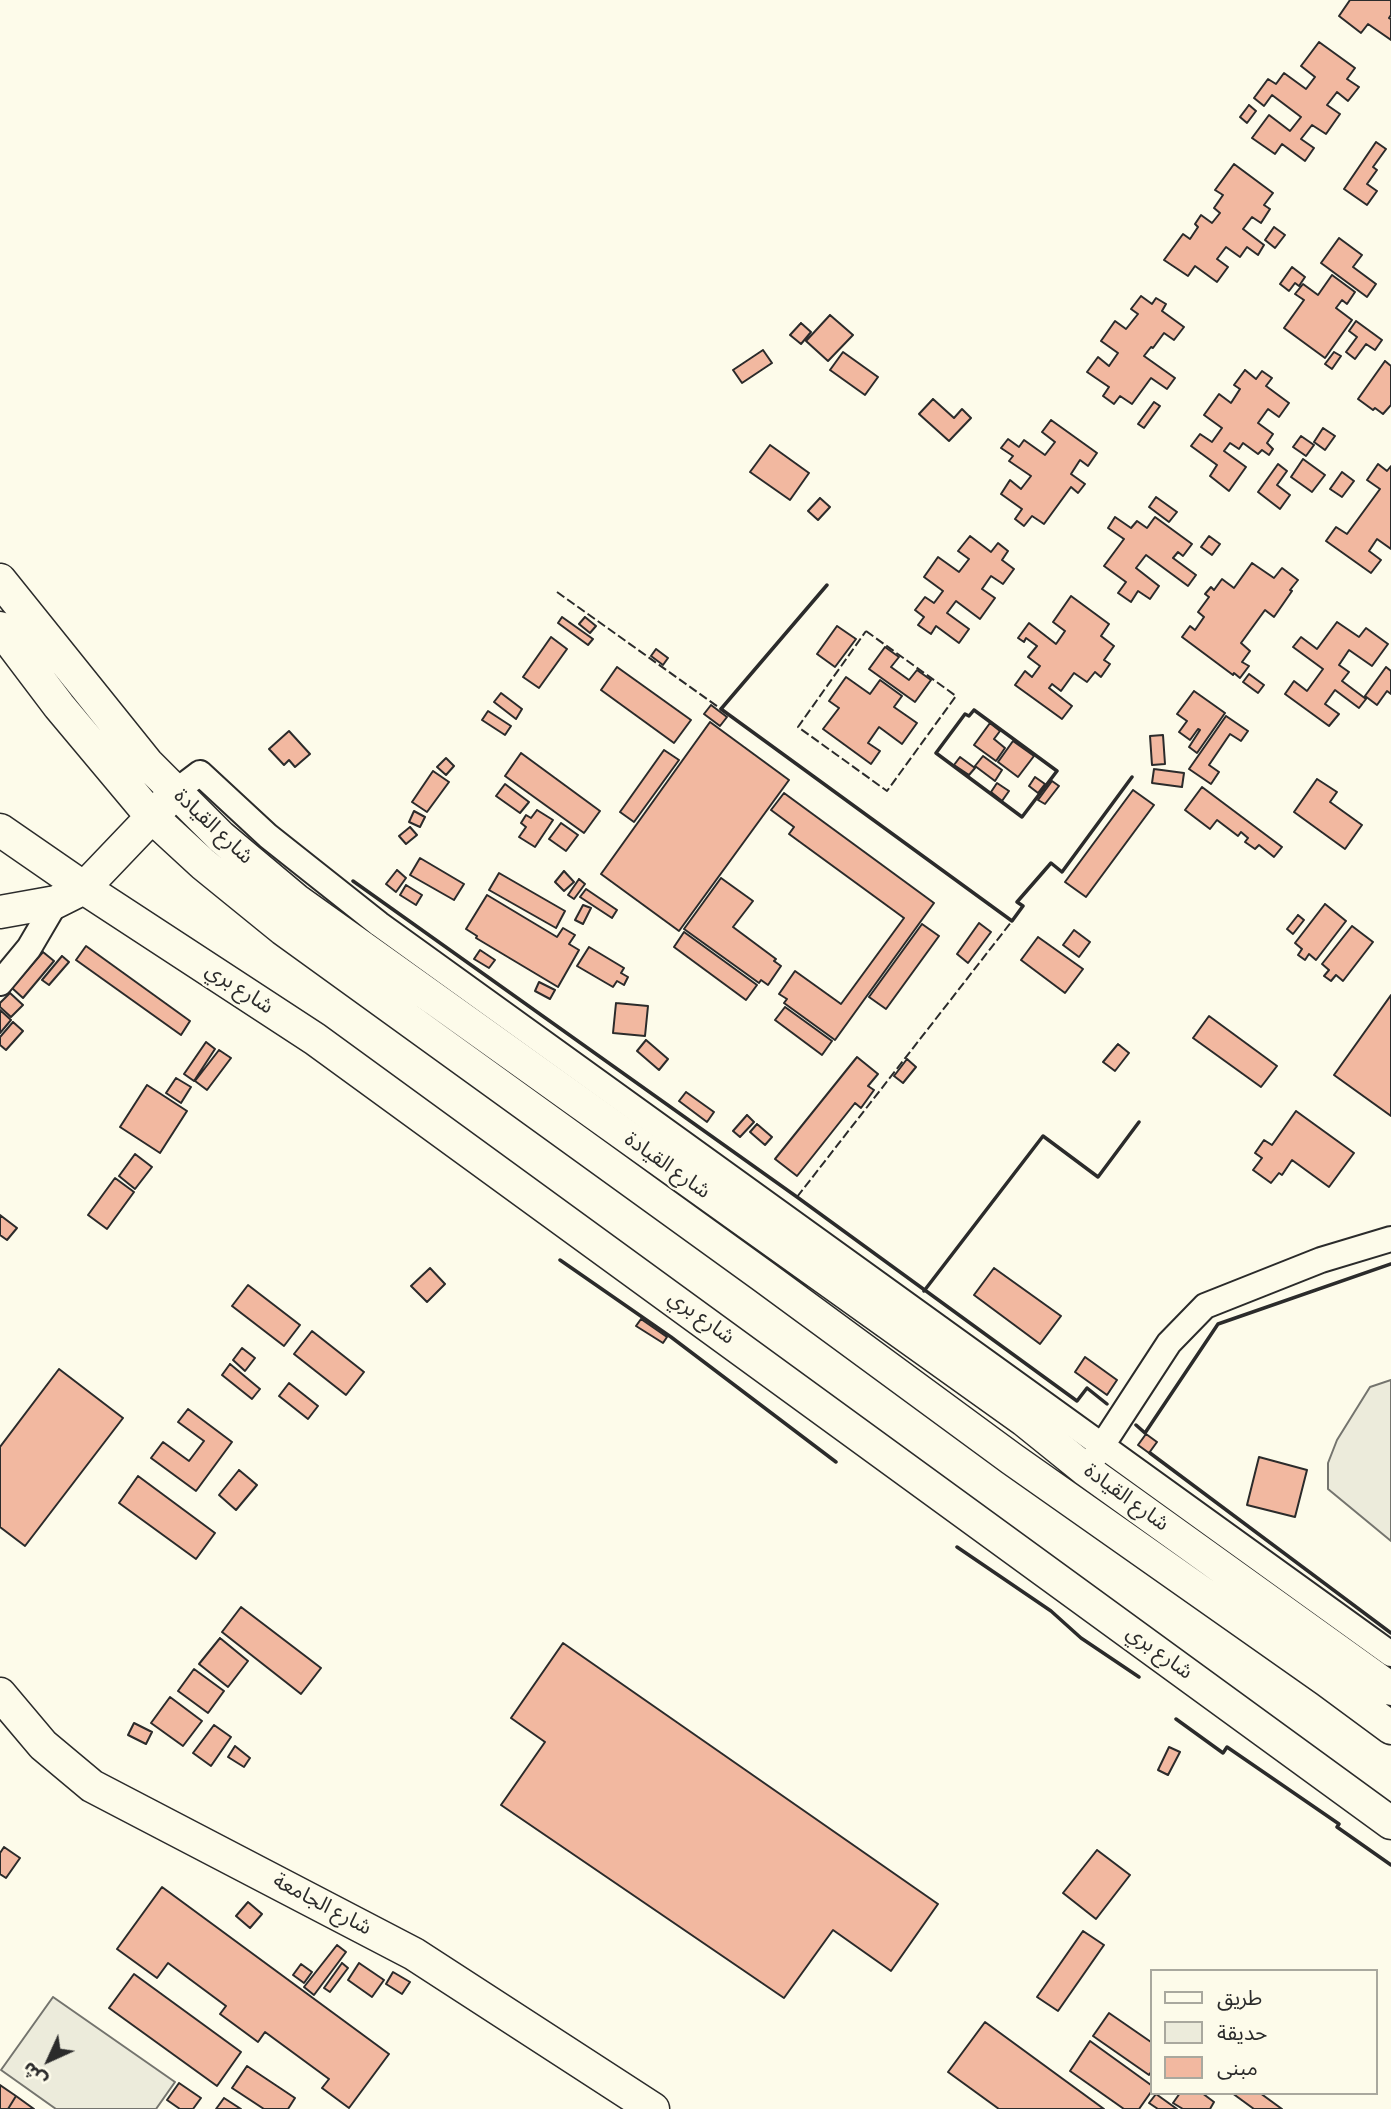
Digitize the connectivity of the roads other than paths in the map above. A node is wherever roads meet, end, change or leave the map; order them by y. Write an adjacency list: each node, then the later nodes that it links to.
1 (0, 580): 3 (main road, شارع القيادة)
2 (0, 628): 4 (main road, شارع القيادة)
3 (187, 783): 4 (main road); 11 (main road, شارع القيادة)
4 (152, 817): 6 (main road); 15 (main road, شارع القيادة)
5 (0, 830): 6 (main road, شارع بري)
6 (84, 888): 7 (main road); 16 (main road, شارع بري)
7 (55, 902): 8 (main road); 9 (street)
8 (0, 912)
9 (0, 983)
10 (1391, 1239): 11 (street)
11 (1094, 1458): 12 (street, شارع القيادة); 13 (main road, شارع القيادة)
12 (1391, 1654)
13 (1391, 1689)
14 (0, 1694): 17 (main road, شارع الجامعة)
15 (1391, 1728)
16 (1391, 1823)
17 (653, 2109)

